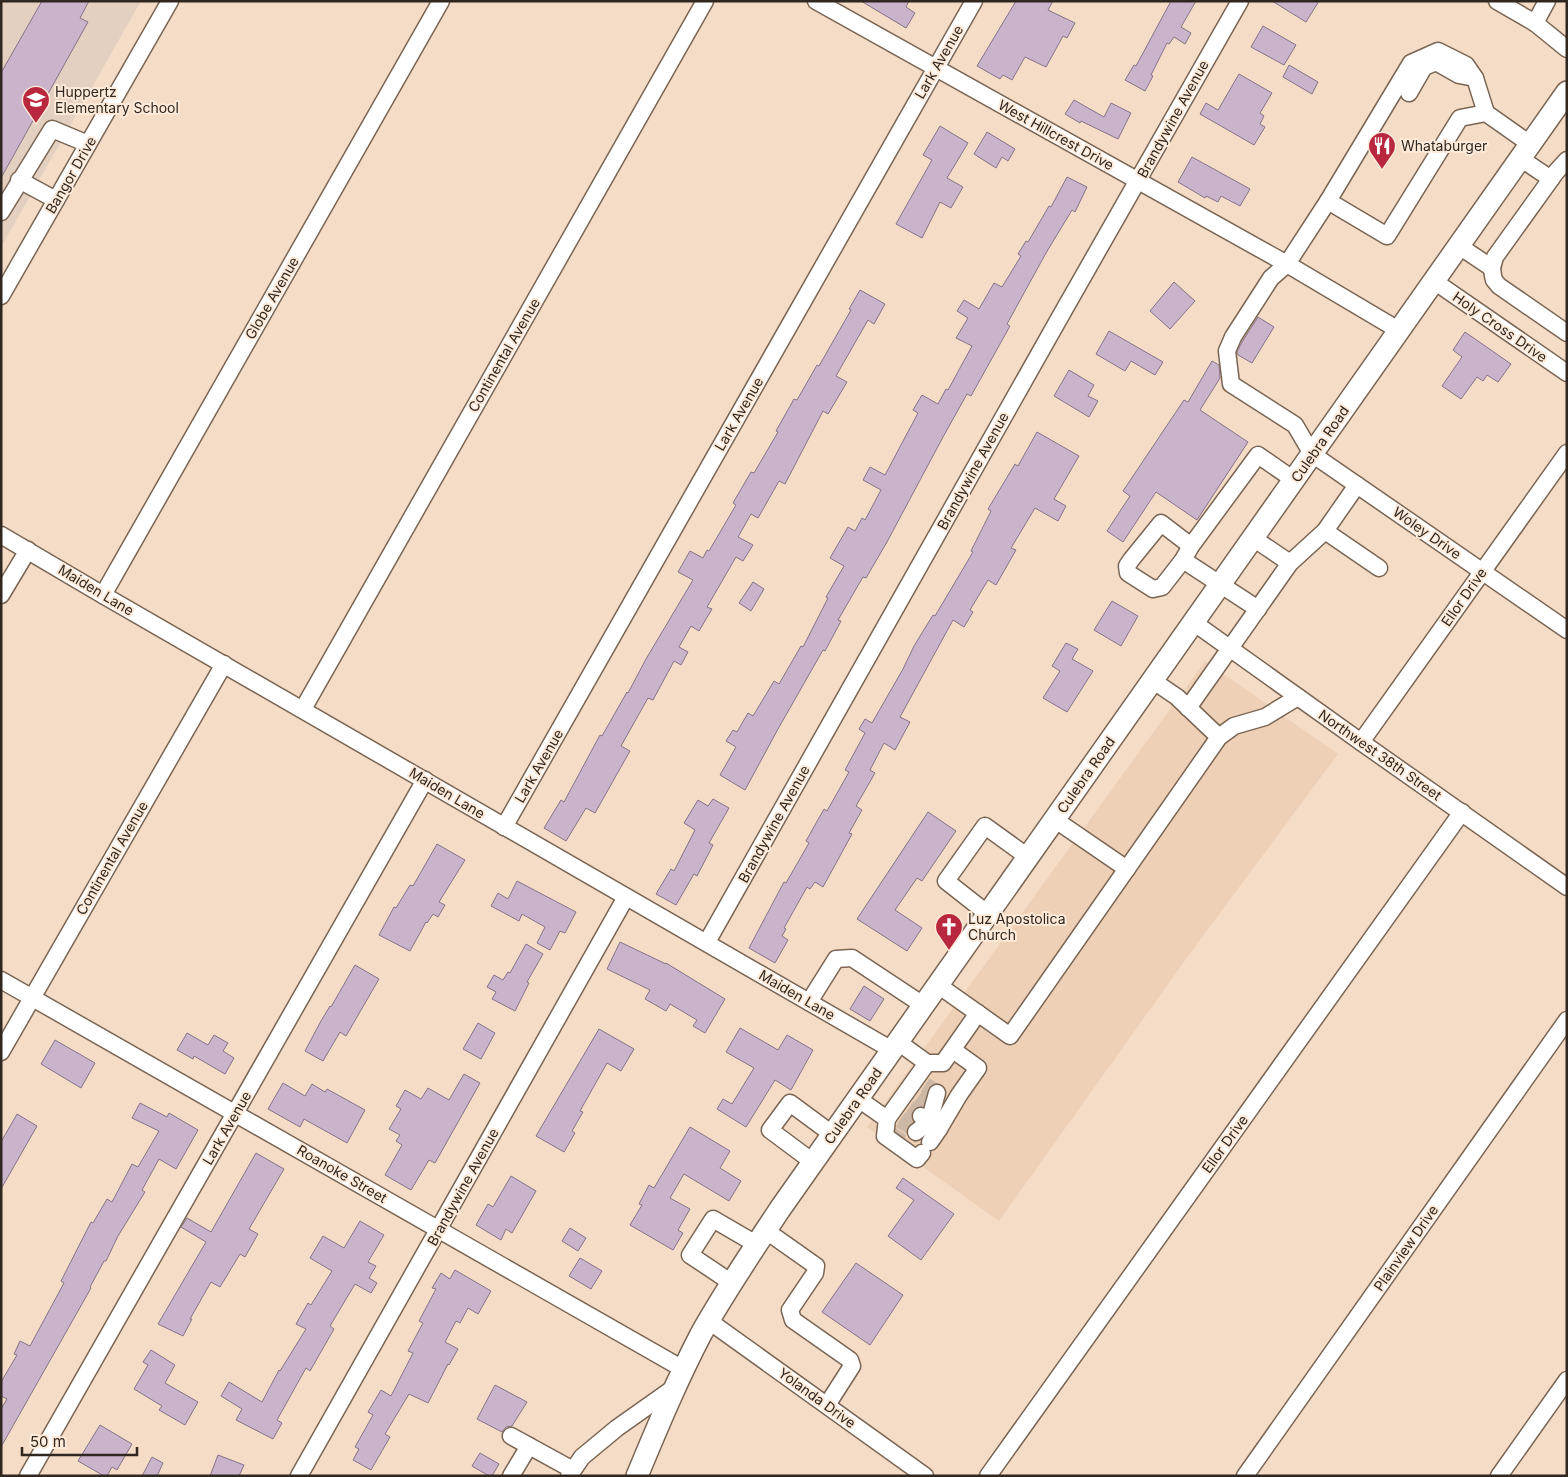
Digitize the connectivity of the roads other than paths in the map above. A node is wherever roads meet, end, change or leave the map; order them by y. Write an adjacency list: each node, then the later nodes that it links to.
1 (170, 1): 16 (street, Bangor Drive)
2 (441, 1): 48 (street, Globe Avenue)
3 (705, 1): 57 (street, Continental Avenue)
4 (816, 1): 11 (street, West Hillcrest Drive)
5 (974, 1): 11 (street, Lark Avenue)
6 (1240, 1): 21 (street, Brandywine Avenue)
7 (1497, 1): 9 (street)
8 (1547, 1): 9 (street)
9 (1535, 23): 10 (street)
10 (1567, 49)
11 (936, 69): 21 (street, West Hillcrest Drive); 63 (street, Lark Avenue)
12 (1475, 78): 14 (street); 15 (street); 15 (street)
13 (1567, 92): 17 (main road, Culebra Road)
14 (1486, 113): 17 (street); 23 (street)
15 (1377, 118): 23 (street)
16 (88, 144): 20 (street); 22 (street, Bangor Drive)
17 (1525, 151): 19 (street); 25 (main road, Culebra Road)
18 (1567, 160): 19 (street)
19 (1551, 179): 27 (street)
20 (19, 180): 22 (street); 24 (street)
21 (1139, 181): 26 (street, West Hillcrest Drive); 69 (street, Brandywine Avenue)
22 (56, 200): 29 (street, Bangor Drive)
23 (1328, 201): 26 (street)
24 (1, 212)
25 (1459, 246): 27 (street); 28 (main road, Culebra Road)
26 (1287, 264): 30 (street, West Hillcrest Drive); 34 (street)
27 (1492, 268): 31 (street)
28 (1434, 282): 30 (main road, Culebra Road); 32 (street, Holy Cross Drive)
29 (3, 288)
30 (1400, 331): 34 (main road, Culebra Road)
31 (1567, 333)
32 (1567, 373)
33 (1567, 453): 45 (street, Ellor Drive)
34 (1312, 454): 35 (main road, Culebra Road); 36 (street, Woley Drive)
35 (1294, 480): 39 (main road, Culebra Road); 40 (street)
36 (1357, 484): 37 (street); 45 (street, Woley Drive)
37 (1325, 531): 43 (street); 44 (street)
38 (1, 535): 41 (street, Maiden Lane)
39 (1253, 538): 43 (street); 46 (main road, Culebra Road)
40 (1191, 546): 42 (street); 42 (street)
41 (28, 550): 47 (street); 48 (street, Maiden Lane)
42 (1182, 560): 46 (street)
43 (1290, 563): 49 (street)
44 (1378, 568)
45 (1482, 571): 51 (street, Woley Drive); 59 (street, Ellor Drive)
46 (1220, 584): 49 (street); 50 (main road, Culebra Road)
47 (1, 595)
48 (103, 595): 53 (street, Maiden Lane)
49 (1258, 609): 52 (street)
50 (1193, 622): 52 (street, Northwest 38th Street); 54 (main road, Culebra Road)
51 (1567, 630)
52 (1230, 648): 55 (street, Northwest 38th Street); 56 (street)
53 (224, 664): 57 (street, Maiden Lane); 72 (street, Continental Avenue)
54 (1152, 680): 56 (street); 62 (main road, Culebra Road)
55 (1298, 697): 58 (street); 59 (street, Northwest 38th Street)
56 (1188, 708): 58 (street)
57 (303, 709): 60 (street, Maiden Lane)
58 (1219, 737): 65 (street)
59 (1361, 742): 61 (street, Northwest 38th Street)
60 (426, 780): 63 (street, Maiden Lane); 82 (street, Lark Avenue)
61 (1462, 812): 66 (street, Northwest 38th Street); 101 (street, Ellor Drive)
62 (1054, 820): 64 (main road, Culebra Road); 65 (street)
63 (504, 827): 67 (street, Maiden Lane)
64 (1028, 857): 68 (main road, Culebra Road); 68 (street)
65 (1126, 869): 75 (street)
66 (1567, 887)
67 (626, 897): 69 (street, Maiden Lane); 86 (street, Brandywine Avenue)
68 (988, 914): 71 (main road, Culebra Road)
69 (707, 942): 73 (street, Maiden Lane)
70 (1, 980): 72 (street, Roanoke Street)
71 (938, 985): 74 (main road, Culebra Road); 75 (street)
72 (32, 998): 79 (street, Continental Avenue); 82 (street, Roanoke Street)
73 (809, 1002): 74 (street); 77 (street, Maiden Lane)
74 (923, 1005): 77 (main road, Culebra Road)
75 (978, 1013): 78 (street)
76 (1567, 1020): 102 (street, Plainview Drive)
77 (895, 1046): 80 (street, Maiden Lane); 81 (main road, Culebra Road)
78 (953, 1050): 80 (street); 83 (street)
79 (1, 1052)
80 (927, 1063): 83 (street)
81 (857, 1098): 83 (street); 84 (main road, Culebra Road)
82 (235, 1113): 86 (street, Roanoke Street); 96 (street, Lark Avenue)
83 (916, 1117)
84 (832, 1134): 85 (main road, Culebra Road); 85 (street)
85 (812, 1162): 87 (main road, Culebra Road)
86 (439, 1229): 90 (street, Roanoke Street); 97 (street, Brandywine Avenue)
87 (761, 1237): 88 (main road, Culebra Road); 88 (street); 92 (street)
88 (732, 1283): 89 (main road, Culebra Road)
89 (710, 1321): 90 (main road, Culebra Road); 92 (street, Yolanda Drive)
90 (679, 1378): 95 (street); 99 (main road, Culebra Road)
91 (1567, 1380): 103 (street)
92 (827, 1405): 100 (street, Yolanda Drive)
93 (511, 1436): 94 (street)
94 (529, 1446): 95 (street); 98 (street)
95 (571, 1473)
96 (28, 1476)
97 (299, 1476)
98 (511, 1476)
99 (637, 1476)
100 (924, 1476)
101 (988, 1476)
102 (1245, 1476)
103 (1499, 1476)

